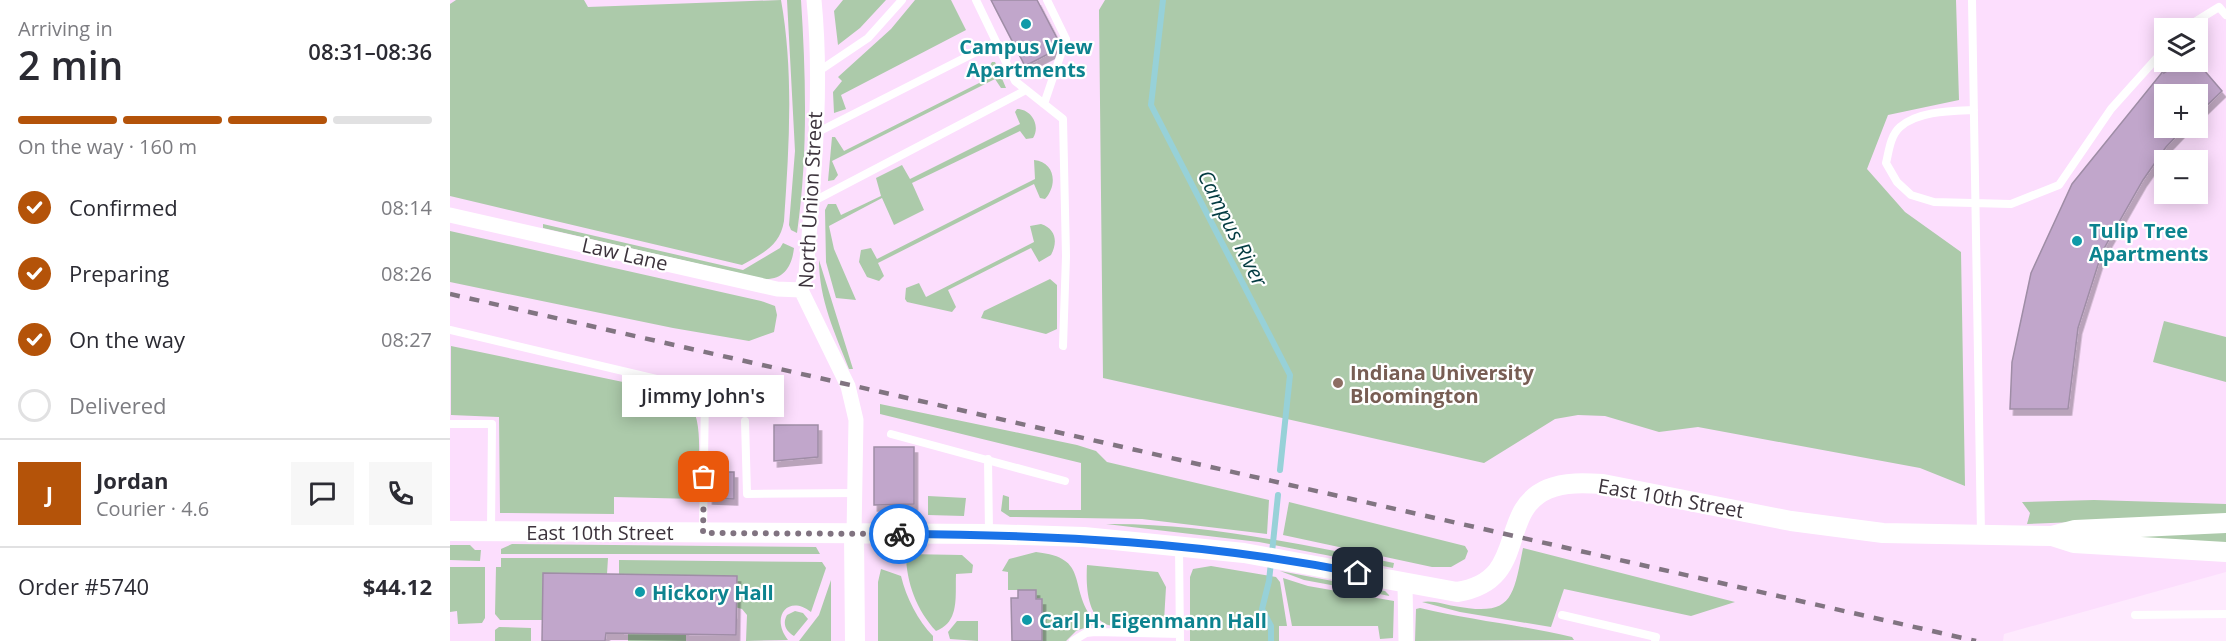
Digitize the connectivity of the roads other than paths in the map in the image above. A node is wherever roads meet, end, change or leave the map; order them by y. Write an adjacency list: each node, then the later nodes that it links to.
1 (814, 0): 10 (street, North Union Street)
2 (902, 0): 10 (lane)
3 (976, 0): 8 (lane)
4 (1047, 0): 12 (lane)
5 (1972, 0): 13 (lane)
6 (2226, 15): 7 (lane)
7 (2201, 18)
8 (996, 42): 11 (lane); 14 (lane)
9 (2154, 61): 16 (lane)
10 (818, 72): 14 (street, North Union Street)
11 (1026, 90): 12 (lane); 15 (lane)
12 (1044, 104): 20 (lane)
13 (1974, 110): 16 (lane); 16 (lane)
14 (815, 134): 15 (street, North Union Street)
15 (811, 202): 18 (street, North Union Street)
16 (1975, 205): 33 (lane)
17 (450, 215): 18 (street, Law Lane)
18 (801, 290): 26 (street, North Union Street)
19 (450, 330): 30 (lane)
20 (1063, 346)
21 (745, 421): 26 (lane)
22 (450, 424): 29 (lane)
23 (891, 434): 24 (lane)
24 (988, 459): 25 (lane); 32 (lane)
25 (1065, 482)
26 (855, 493): 31 (street, North Union Street)
27 (2226, 523): 34 (street, East 10th Street)
28 (450, 531): 29 (street, East 10th Street)
29 (491, 531): 30 (street, East 10th Street)
30 (703, 533): 31 (street, East 10th Street)
31 (854, 534): 32 (street, East 10th Street); 42 (street, North Union Street)
32 (989, 534): 35 (street, East 10th Street)
33 (1982, 536): 34 (street, East 10th Street); 37 (street, East 10th Street)
34 (2052, 536): 36 (street, East 10th Street)
35 (1179, 546): 37 (street, East 10th Street); 41 (lane)
36 (2226, 552)
37 (1405, 584): 44 (street)
38 (2226, 614): 40 (lane)
39 (1562, 615): 45 (lane)
40 (2135, 615)
41 (1180, 637): 43 (lane)
42 (855, 641)
43 (1073, 641)
44 (1406, 641)
45 (1655, 641)

